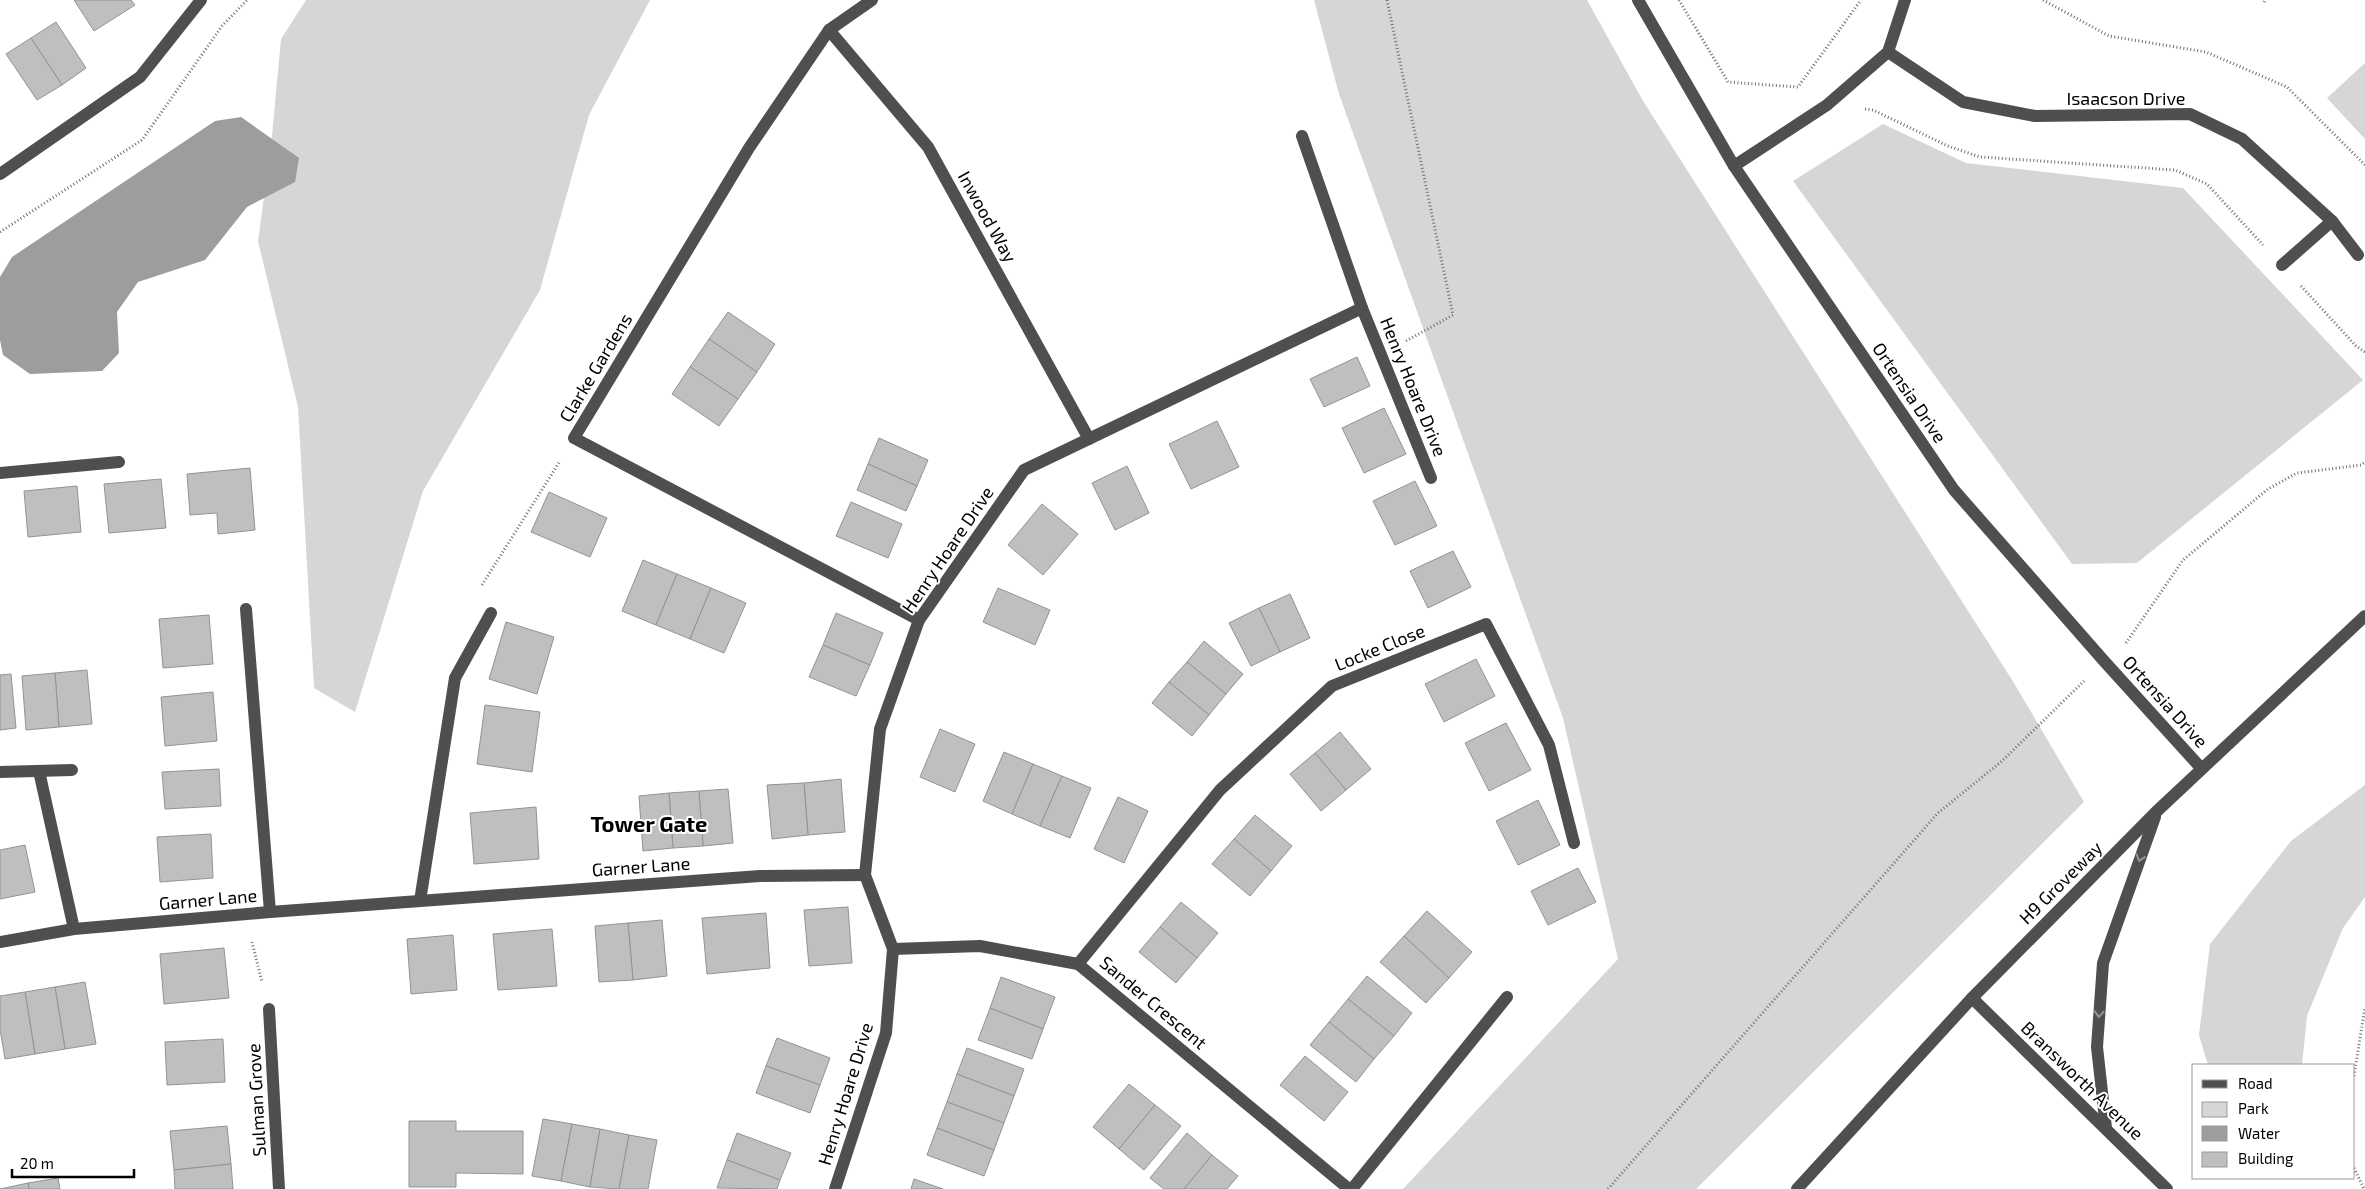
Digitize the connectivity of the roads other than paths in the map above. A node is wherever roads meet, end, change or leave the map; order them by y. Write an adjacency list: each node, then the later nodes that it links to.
1 (201, 0): 9 (street)
2 (872, 0): 5 (street, Clarke Gardens)
3 (1638, 0): 8 (street, Ortensia Drive)
4 (1905, 0): 6 (street)
5 (829, 30): 14 (street, Inwood Way); 21 (street, Clarke Gardens)
6 (1888, 52): 8 (street); 10 (street, Isaacson Drive)
7 (1302, 136): 13 (street, Henry Hoare Drive)
8 (1734, 166): 22 (street, Ortensia Drive)
9 (0, 174)
10 (2332, 222): 11 (street, Isaacson Drive); 12 (street)
11 (2358, 255)
12 (2282, 265)
13 (1362, 308): 14 (street, Henry Hoare Drive); 17 (street, Henry Hoare Drive)
14 (1089, 439): 21 (street, Henry Hoare Drive)
15 (119, 462): 16 (street)
16 (0, 473)
17 (1431, 478)
18 (246, 609): 30 (street)
19 (491, 613): 29 (street)
20 (2365, 616): 22 (street, H9 Groveway)
21 (919, 620): 28 (street, Henry Hoare Drive)
22 (2201, 768): 26 (street, H9 Groveway)
23 (72, 770): 25 (street)
24 (0, 772): 25 (street)
25 (38, 772): 31 (street)
26 (2156, 812): 36 (street, H9 Groveway); 38 (street, one-way to 38)
27 (1574, 843): 34 (street, Locke Close)
28 (865, 875): 29 (street, Garner Lane); 33 (street, Henry Hoare Drive)
29 (420, 901): 30 (street, Garner Lane)
30 (270, 912): 31 (street, Garner Lane)
31 (74, 929): 32 (street, Garner Lane)
32 (0, 942)
33 (893, 949): 34 (street, Sander Crescent); 40 (street, Henry Hoare Drive)
34 (1078, 964): 41 (street, Sander Crescent)
35 (1507, 997): 41 (street, Sander Crescent)
36 (1972, 998): 38 (street, Bransworth Avenue); 42 (street, H9 Groveway)
37 (269, 1009): 39 (street, Sulman Grove)
38 (2106, 1128): 43 (street, Bransworth Avenue)
39 (279, 1189)
40 (835, 1189)
41 (1351, 1189)
42 (1797, 1189)
43 (2167, 1189)

